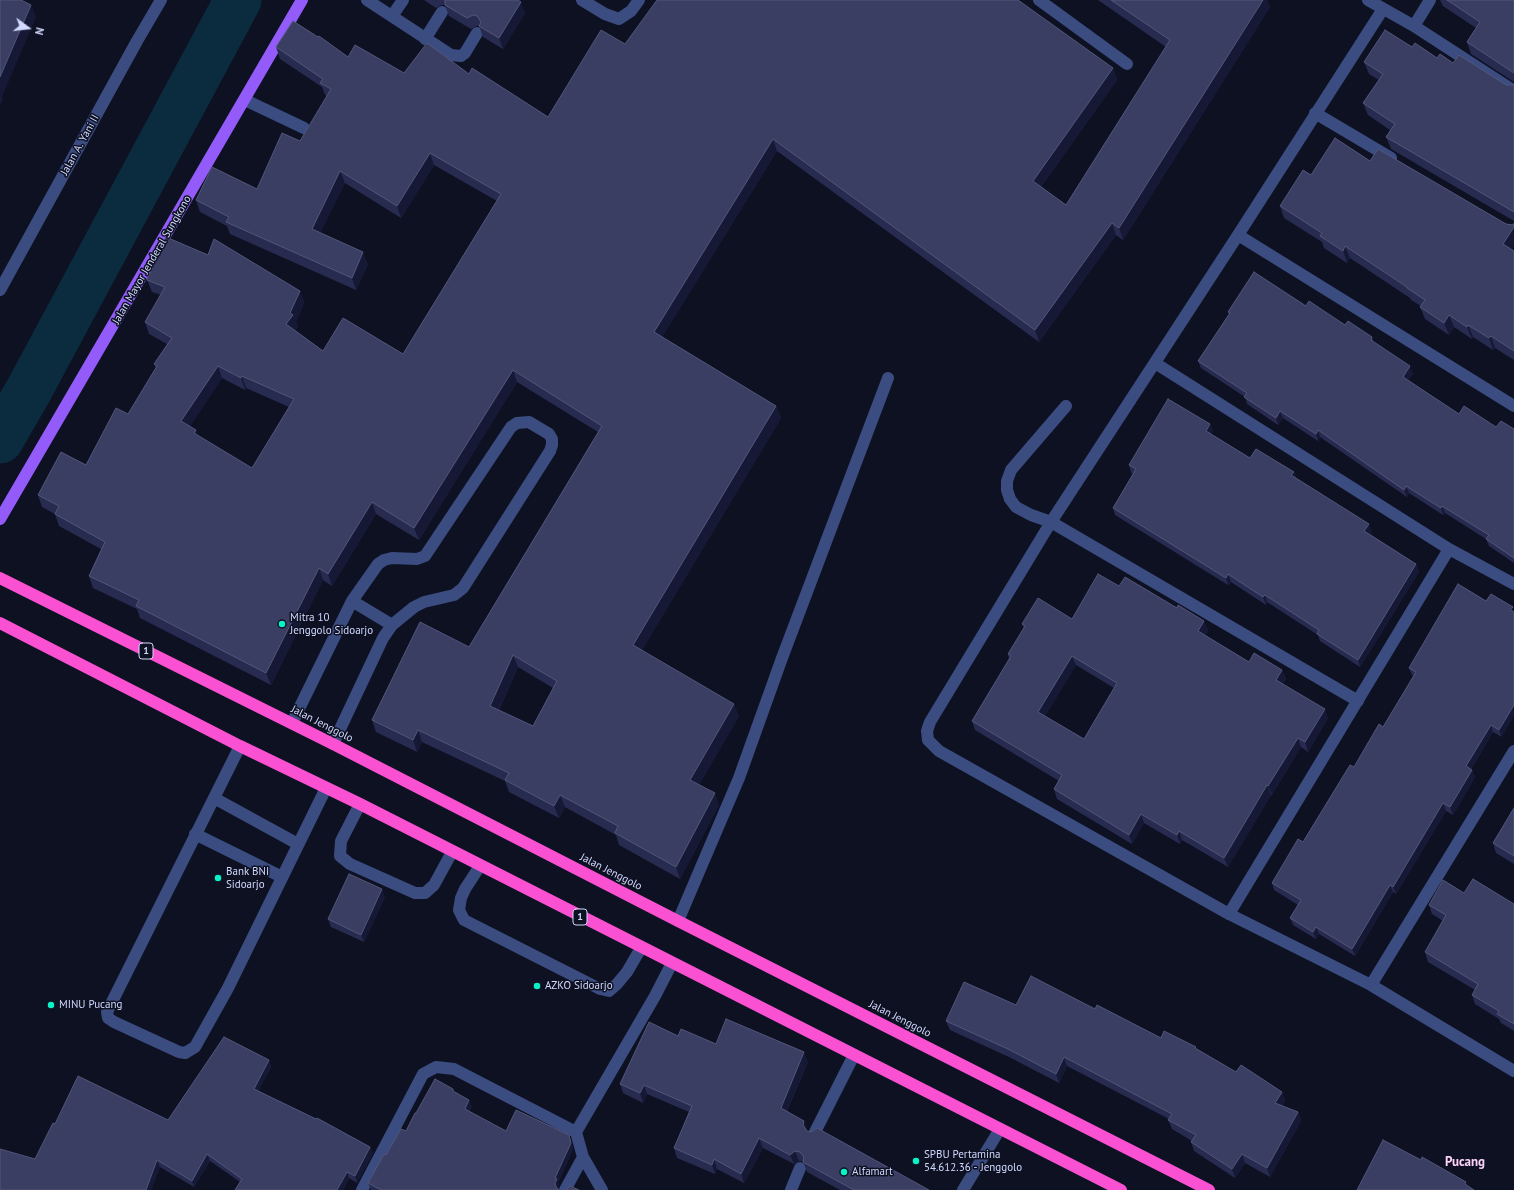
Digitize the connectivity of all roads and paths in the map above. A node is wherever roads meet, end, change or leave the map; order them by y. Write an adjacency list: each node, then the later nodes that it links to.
1 (161, 0): 23 (street, Jalan A. Yani II)
2 (302, 0): 18 (main road, Jalan Mayor Jenderal Sungkono)
3 (367, 0): 12 (street)
4 (403, 0): 12 (street)
5 (582, 0): 6 (street)
6 (639, 0)
7 (1039, 0): 16 (street)
8 (1368, 0): 10 (street)
9 (1430, 0): 13 (street)
10 (1383, 9): 13 (street); 19 (street)
11 (442, 12): 15 (street)
12 (392, 16): 15 (street)
13 (1414, 26): 17 (street)
14 (476, 33): 15 (street)
15 (425, 39)
16 (1127, 64)
17 (1514, 91)
18 (245, 100): 20 (street); 28 (main road, Jalan Mayor Jenderal Sungkono)
19 (1315, 113): 21 (street); 22 (street)
20 (304, 128)
21 (1404, 166)
22 (1238, 235): 24 (street); 27 (street)
23 (0, 290)
24 (1155, 363): 29 (street); 30 (street)
25 (888, 378): 50 (street)
26 (1066, 406): 29 (street)
27 (1514, 406)
28 (0, 519)
29 (1051, 522): 36 (street); 49 (street)
30 (1449, 549): 32 (street); 36 (street)
31 (0, 578): 37 (highway, Jalan Jenggolo / 1)
32 (1514, 584)
33 (352, 601): 35 (street); 35 (street); 37 (street)
34 (0, 623): 39 (highway, 1)
35 (392, 625): 38 (street)
36 (1358, 701): 49 (street)
37 (292, 724): 38 (highway, Jalan Jenggolo / 1)
38 (333, 744): 50 (highway, Jalan Jenggolo / 1)
39 (240, 746): 41 (highway, 1); 42 (street)
40 (1514, 751): 53 (street)
41 (326, 788): 43 (highway, 1); 45 (street)
42 (214, 798): 44 (street); 45 (street)
43 (360, 804): 46 (highway, 1); 46 (street)
44 (195, 834): 48 (street); 48 (street)
45 (298, 844): 48 (street)
46 (452, 852): 47 (highway, 1)
47 (480, 866): 51 (highway, 1); 51 (street)
48 (282, 877)
49 (1229, 914): 53 (street)
50 (678, 921): 67 (highway, Jalan Jenggolo / 1)
51 (641, 948): 52 (highway, 1)
52 (672, 963): 54 (highway, 1); 57 (street)
53 (1371, 985): 55 (street)
54 (854, 1055): 56 (highway, 1); 58 (street)
55 (1514, 1071)
56 (1000, 1129): 65 (street); 66 (highway, 1)
57 (576, 1132): 59 (street); 61 (street)
58 (814, 1134)
59 (582, 1157): 62 (street); 63 (street)
60 (800, 1168): 64 (street)
61 (362, 1190)
62 (565, 1190)
63 (602, 1190)
64 (790, 1190)
65 (963, 1190)
66 (1121, 1190)
67 (1209, 1190)

